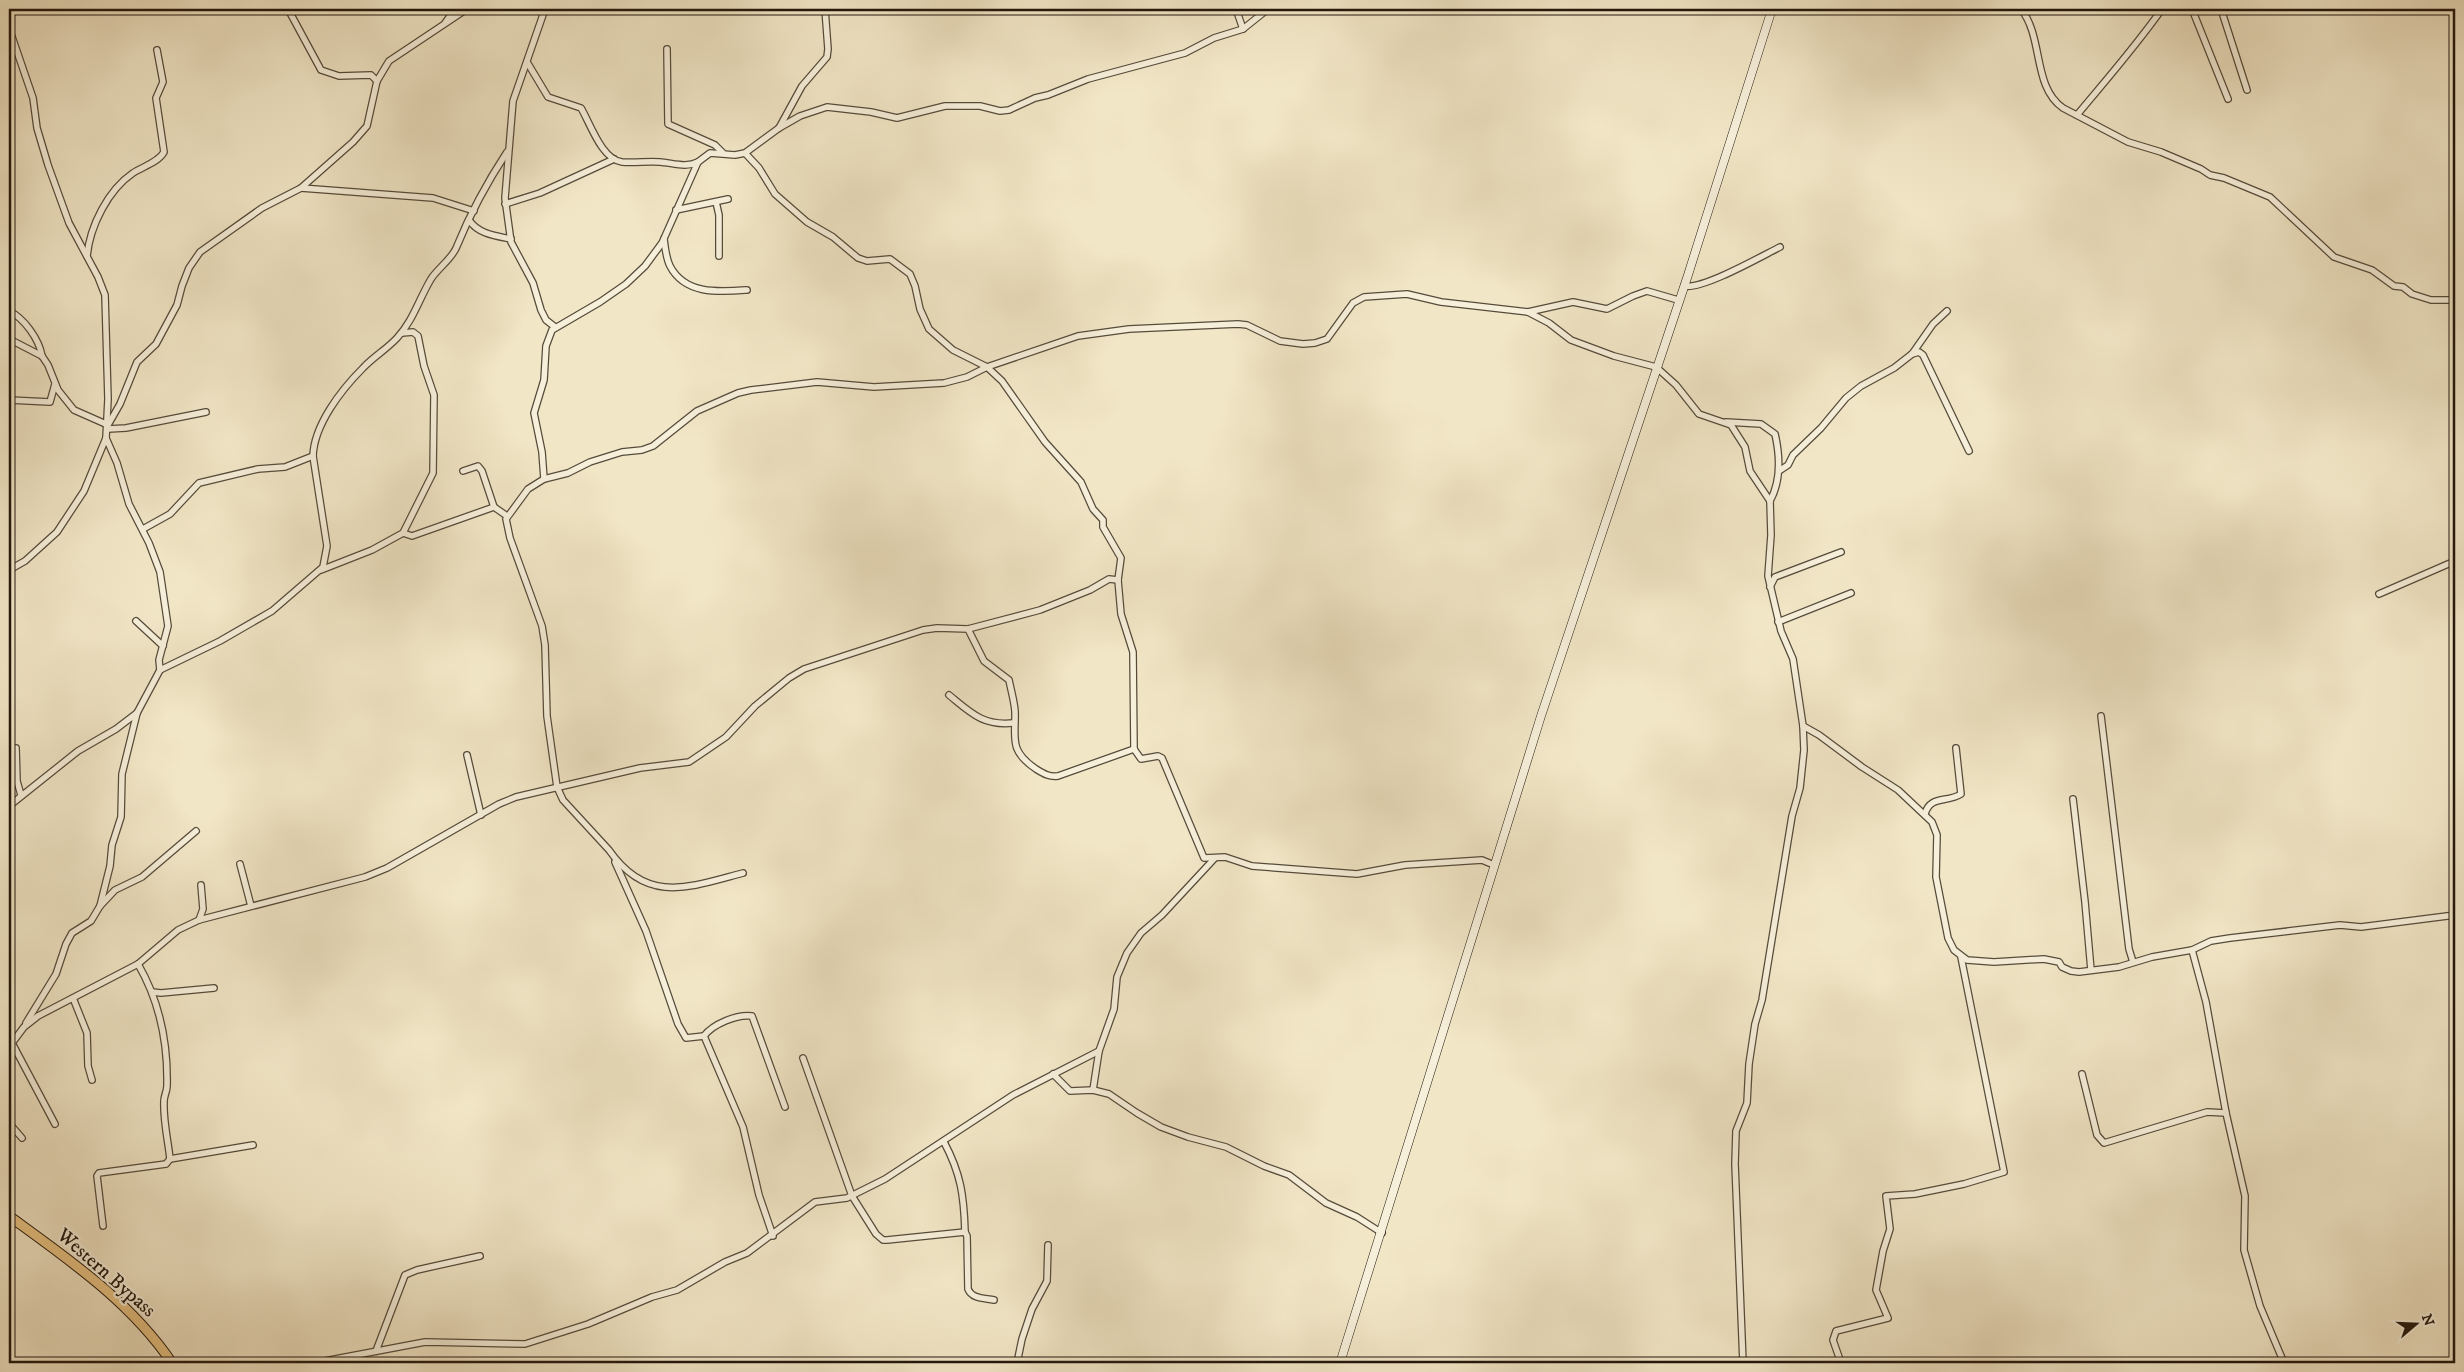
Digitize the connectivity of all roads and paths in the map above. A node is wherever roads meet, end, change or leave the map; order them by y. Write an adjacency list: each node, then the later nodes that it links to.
1 (288, 9): 19 (street)
2 (455, 9): 13 (street)
3 (467, 9): 13 (street)
4 (545, 9): 18 (street)
5 (825, 9): 23 (street)
6 (1236, 9): 15 (street)
7 (1268, 9): 15 (street)
8 (1772, 9): 41 (street)
9 (2021, 9): 22 (street)
10 (2162, 9): 22 (street)
11 (2192, 9): 21 (street)
12 (2221, 9): 20 (street)
13 (444, 24): 19 (street)
14 (9, 28): 39 (street)
15 (1243, 29): 23 (street)
16 (157, 50): 39 (street)
17 (667, 50): 26 (street)
18 (527, 62): 24 (street); 27 (street)
19 (377, 81): 29 (street)
20 (2247, 90)
21 (2228, 98)
22 (2077, 115): 44 (street)
23 (779, 128): 25 (street)
24 (507, 152): 32 (street); 33 (street)
25 (745, 153): 26 (street); 53 (street)
26 (724, 154): 28 (street)
27 (614, 159): 28 (street); 32 (street)
28 (698, 162): 34 (street)
29 (301, 188): 33 (street); 59 (street)
30 (728, 199): 31 (street)
31 (716, 202): 34 (street); 40 (street)
32 (505, 204): 37 (street)
33 (474, 210): 35 (street)
34 (676, 210): 36 (street)
35 (469, 220): 37 (street); 49 (street)
36 (664, 239): 42 (street); 48 (street)
37 (510, 240): 48 (street)
38 (1780, 247): 41 (street)
39 (86, 256): 59 (street)
40 (719, 256)
41 (1684, 286): 43 (street)
42 (747, 290)
43 (1678, 300): 47 (street); 54 (street)
44 (2455, 300)
45 (9, 311): 52 (street)
46 (1947, 311): 51 (street)
47 (1528, 312): 53 (street); 54 (street)
48 (554, 327): 65 (street)
49 (402, 333): 62 (street); 70 (street)
50 (9, 339): 52 (street)
51 (1912, 354): 61 (street); 64 (street)
52 (42, 356): 55 (street)
53 (986, 367): 65 (street); 75 (street)
54 (1656, 368): 58 (street); 103 (street)
55 (56, 384): 56 (street); 59 (street)
56 (9, 400)
57 (206, 412): 59 (street)
58 (1726, 422): 64 (street); 66 (street)
59 (108, 427): 60 (street)
60 (106, 438): 69 (street); 73 (street)
61 (1969, 451)
62 (313, 456): 69 (street); 74 (street)
63 (464, 471): 67 (street)
64 (1779, 471): 66 (street)
65 (544, 478): 68 (street)
66 (1770, 501): 76 (street)
67 (494, 507): 68 (street); 70 (street)
68 (507, 516): 93 (street)
69 (143, 529): 82 (street)
70 (403, 533): 74 (street)
71 (1841, 552): 76 (street)
72 (2455, 561): 78 (street)
73 (9, 570)
74 (321, 570): 83 (street)
75 (1118, 580): 81 (street); 91 (street)
76 (1770, 587): 80 (street)
77 (1851, 593): 80 (street)
78 (2379, 594)
79 (136, 621): 82 (street)
80 (1778, 622): 88 (street)
81 (968, 629): 87 (street); 93 (street)
82 (164, 646): 83 (street)
83 (160, 670): 85 (street)
84 (949, 695): 87 (street)
85 (137, 713): 94 (street); 106 (street)
86 (2102, 716): 112 (street)
87 (1013, 723): 91 (street)
88 (1803, 726): 98 (street); 149 (street)
89 (16, 748): 94 (street)
90 (1956, 748): 98 (street)
91 (1134, 749): 100 (street)
92 (467, 756): 97 (street)
93 (556, 788): 97 (street); 101 (street)
94 (21, 794): 96 (street)
95 (2073, 799): 114 (street)
96 (9, 806)
97 (481, 814): 107 (street)
98 (1925, 814): 111 (street)
99 (196, 831): 106 (street)
100 (1214, 859): 103 (street); 121 (street)
101 (614, 860): 104 (street); 119 (street)
102 (240, 864): 107 (street)
103 (1494, 865): 139 (street)
104 (744, 873)
105 (201, 885): 109 (street)
106 (100, 906): 118 (street)
107 (252, 906): 109 (street)
108 (2455, 915): 110 (street)
109 (199, 920): 113 (street)
110 (2192, 950): 112 (street); 128 (street)
111 (1962, 958): 114 (street); 150 (street)
112 (2133, 962): 114 (street)
113 (138, 964): 116 (street); 117 (street)
114 (2090, 970)
115 (214, 988): 116 (street)
116 (152, 992): 134 (street)
117 (73, 998): 118 (street); 125 (street)
118 (24, 1027): 120 (street)
119 (704, 1036): 127 (street); 140 (street)
120 (10, 1045): 130 (street)
121 (1099, 1051): 123 (street); 126 (street)
122 (803, 1058): 135 (street)
123 (1053, 1074): 126 (street); 132 (street)
124 (2082, 1074): 128 (street)
125 (92, 1080)
126 (1093, 1090): 139 (street)
127 (786, 1107)
128 (2226, 1113): 151 (street)
129 (9, 1123): 131 (street)
130 (55, 1124)
131 (22, 1138)
132 (944, 1142): 135 (street); 138 (street)
133 (253, 1145): 134 (street)
134 (170, 1159): 137 (street)
135 (852, 1196): 138 (street); 140 (street)
136 (9, 1216): 145 (main road, Western Bypass)
137 (103, 1226)
138 (964, 1232): 143 (street)
139 (1382, 1233): 148 (street)
140 (773, 1236): 144 (street)
141 (1048, 1246): 147 (street)
142 (480, 1256): 144 (street)
143 (994, 1300)
144 (376, 1351): 146 (street)
145 (172, 1363)
146 (314, 1363)
147 (1017, 1363)
148 (1340, 1363)
149 (1743, 1363)
150 (1841, 1363)
151 (2284, 1363)

